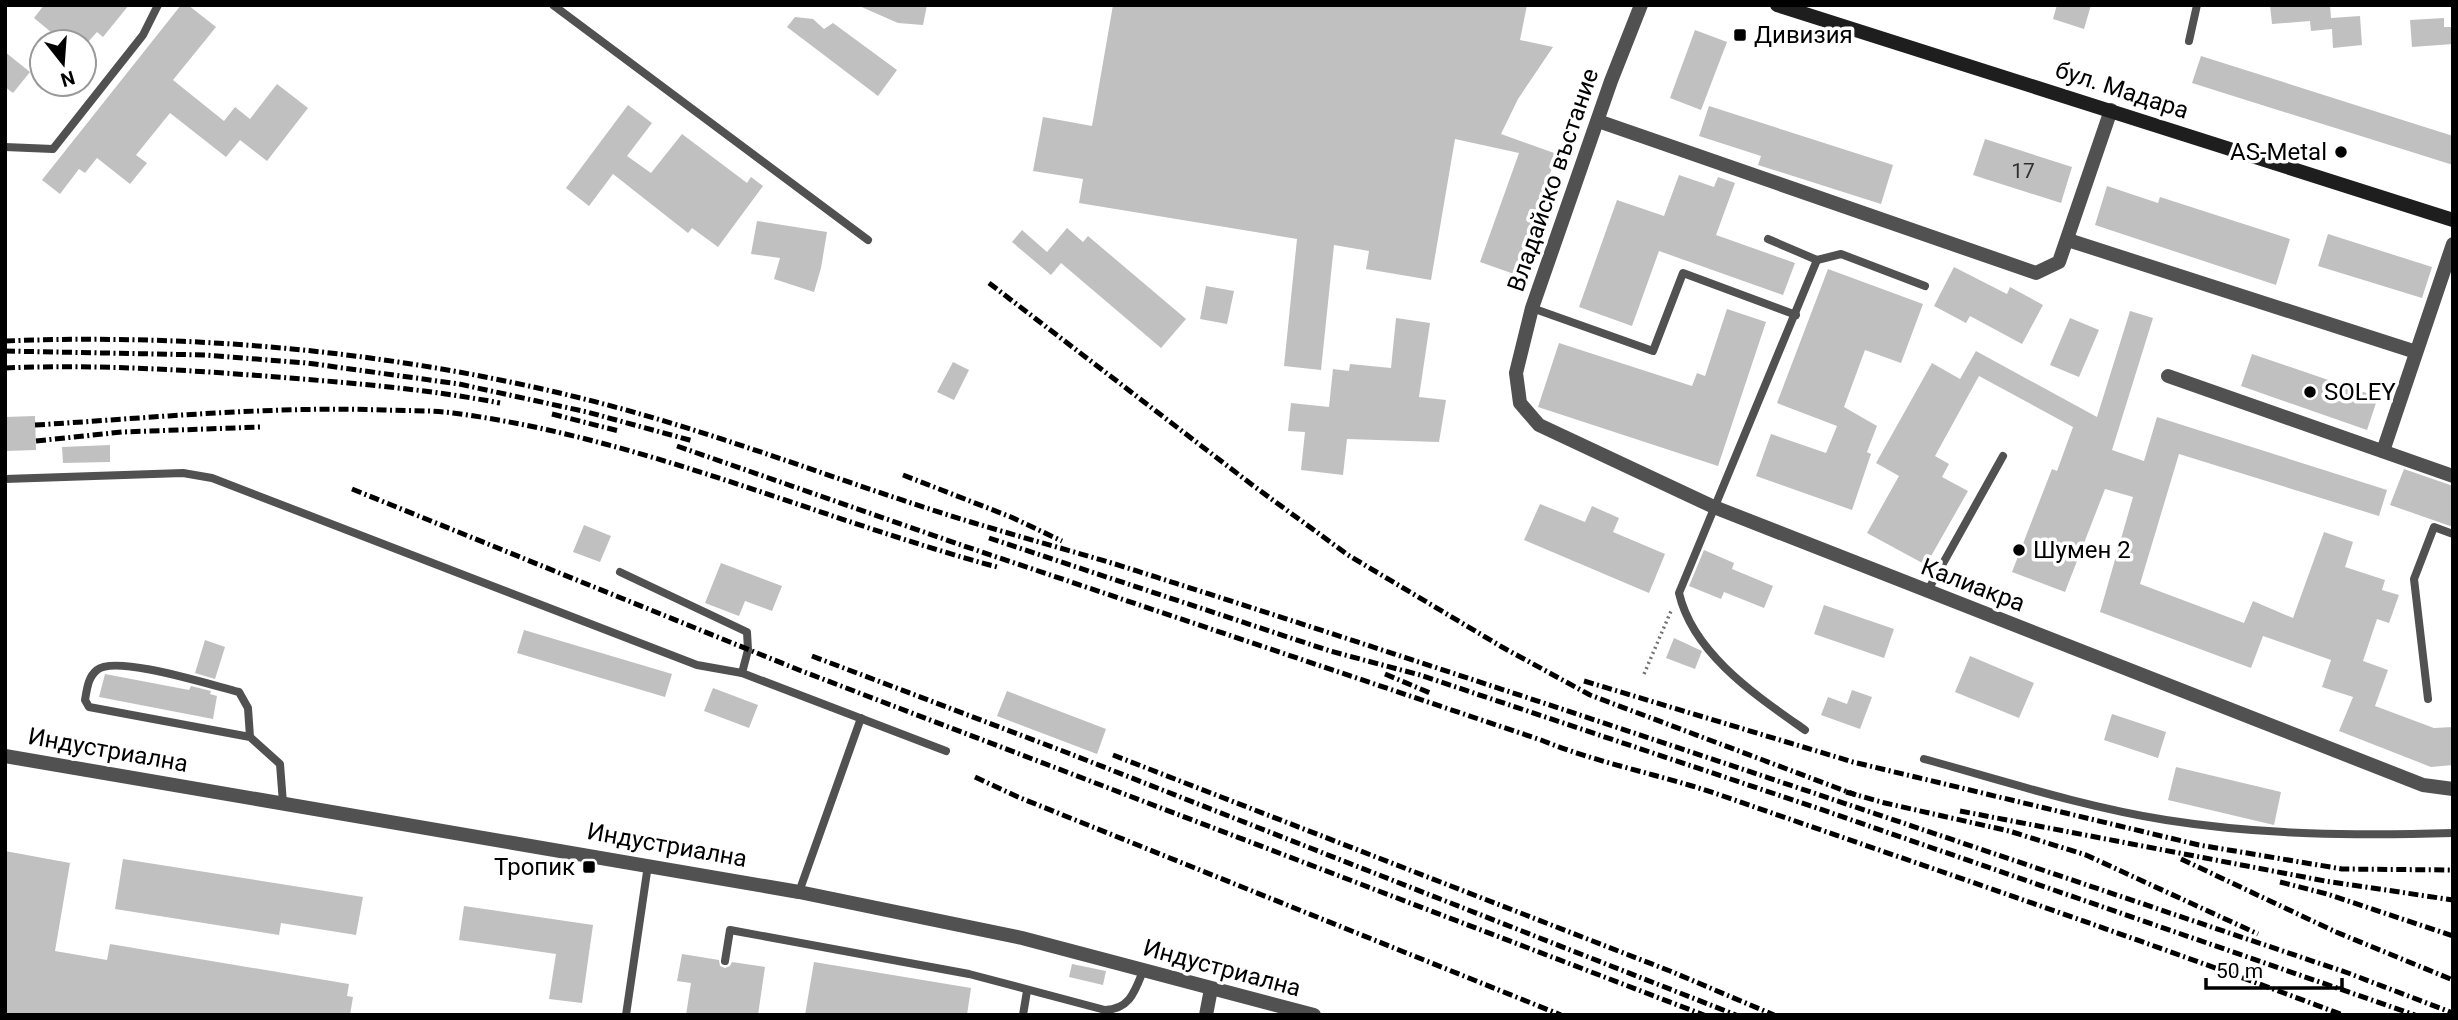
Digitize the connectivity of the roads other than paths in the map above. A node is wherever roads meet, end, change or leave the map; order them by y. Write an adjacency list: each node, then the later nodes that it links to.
1 (158, 5): 10 (lane)
2 (553, 5): 13 (lane)
3 (1641, 5): 9 (street, Владайско въстание)
4 (1777, 5): 6 (main road, бул. Мадара)
5 (2197, 5): 7 (lane)
6 (1804, 9): 8 (main road, бул. Мадара)
7 (2189, 41)
8 (2111, 110): 11 (main road, бул. Мадара); 14 (street)
9 (1598, 121): 14 (street); 18 (street, Владайско въстание)
10 (5, 147)
11 (2453, 220)
12 (1768, 239): 16 (lane)
13 (868, 240)
14 (2068, 240): 20 (street)
15 (2453, 244): 20 (street)
16 (1817, 260): 17 (lane); 19 (lane)
17 (1925, 286)
18 (1532, 308): 19 (lane); 21 (street, Владайско въстание)
19 (1796, 315): 27 (lane)
20 (2416, 352): 23 (street)
21 (1516, 373): 27 (street, Калиакра)
22 (2168, 376): 23 (street)
23 (2384, 452): 25 (street)
24 (2003, 456): 30 (lane)
25 (2453, 476)
26 (5, 479): 31 (lane)
27 (1714, 507): 30 (street, Калиакра); 34 (lane)
28 (2453, 534): 32 (lane)
29 (620, 572): 31 (lane)
30 (1927, 592): 39 (street, Калиакра)
31 (742, 673): 33 (lane)
32 (2428, 699)
33 (861, 718): 36 (lane); 43 (lane)
34 (1805, 730)
35 (250, 737): 35 (lane); 40 (lane)
36 (946, 751)
37 (5, 755): 40 (street, Индустриална)
38 (1924, 758): 41 (lane)
39 (2453, 789)
40 (283, 803): 42 (street, Индустриална)
41 (2453, 833)
42 (648, 865): 43 (street, Индустриална); 48 (lane)
43 (799, 892): 45 (street, Индустриална)
44 (725, 961): 47 (lane)
45 (1143, 971): 46 (street, Индустриална); 47 (lane)
46 (1211, 989): 50 (street); 51 (street, Индустриална)
47 (1027, 991): 49 (lane)
48 (626, 1015)
49 (1023, 1015)
50 (1206, 1015)
51 (1314, 1015)

